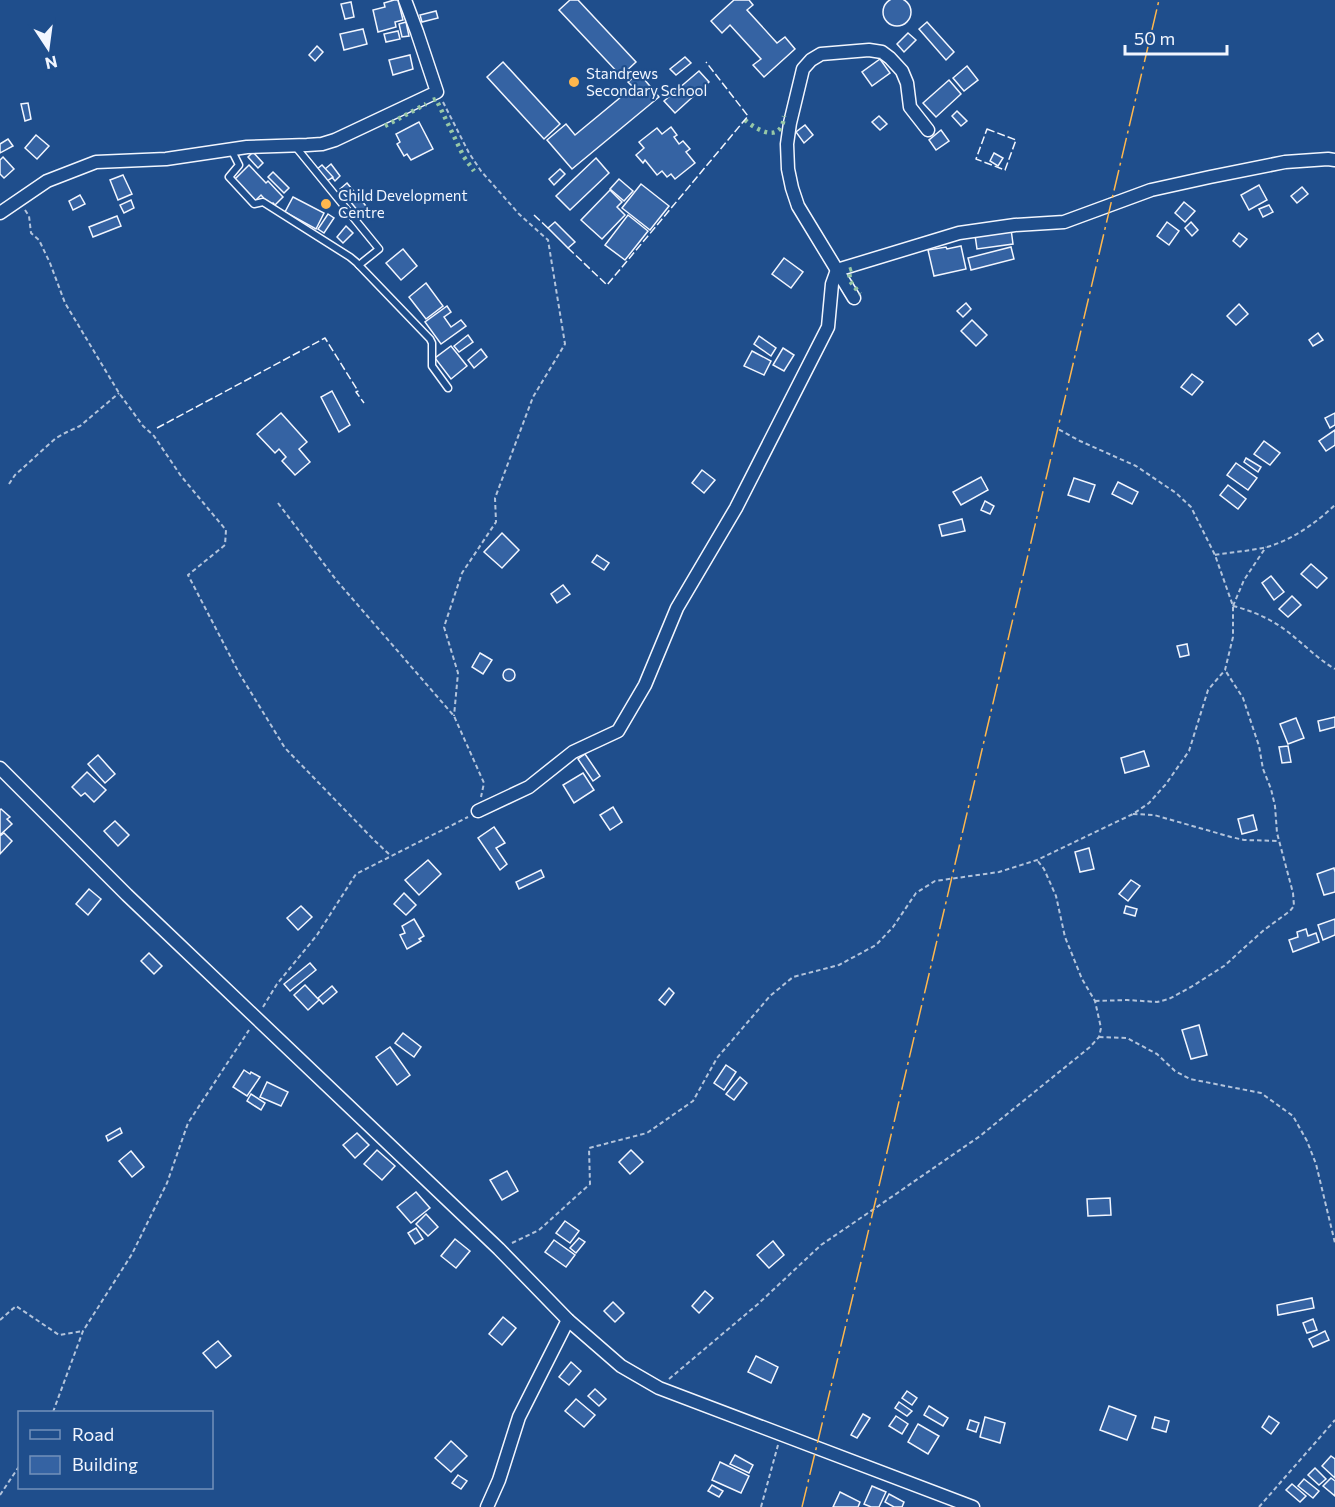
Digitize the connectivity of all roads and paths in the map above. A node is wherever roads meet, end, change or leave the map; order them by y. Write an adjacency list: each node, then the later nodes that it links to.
1 (405, 0): 2 (street)
2 (437, 92): 4 (street); 23 (path)
3 (928, 130): 10 (street)
4 (295, 146): 5 (street); 9 (lane)
5 (231, 149): 7 (street); 9 (lane)
6 (1335, 160): 10 (street)
7 (19, 200): 8 (street); 13 (path)
8 (0, 213)
9 (359, 265): 12 (lane)
10 (837, 270): 11 (street); 25 (street)
11 (854, 298)
12 (448, 388)
13 (119, 393): 15 (path); 28 (path)
14 (1058, 429): 19 (path)
15 (9, 484)
16 (278, 503): 23 (path)
17 (1335, 505): 18 (path)
18 (1266, 547): 19 (path); 20 (path)
19 (1215, 555): 20 (path)
20 (1233, 606): 21 (path); 22 (path)
21 (1335, 669)
22 (1225, 670): 26 (path); 27 (path)
23 (453, 716): 25 (path)
24 (0, 768): 31 (street)
25 (478, 811): 28 (path)
26 (1133, 814): 27 (path); 29 (path)
27 (1280, 841): 30 (path)
28 (391, 856): 31 (path)
29 (1037, 860): 30 (path); 34 (path)
30 (1095, 1001): 32 (path)
31 (257, 1018): 34 (street); 37 (path)
32 (1099, 1037): 33 (path); 38 (path)
33 (1335, 1243)
34 (498, 1249): 36 (street)
35 (0, 1320): 37 (path)
36 (568, 1320): 38 (street); 44 (street)
37 (83, 1330): 39 (path)
38 (659, 1388): 41 (street)
39 (54, 1411)
40 (1335, 1420): 47 (path)
41 (781, 1434): 45 (path); 46 (street)
42 (18, 1468): 43 (path)
43 (0, 1495)
44 (487, 1507)
45 (761, 1507)
46 (973, 1507)
47 (1259, 1507)

